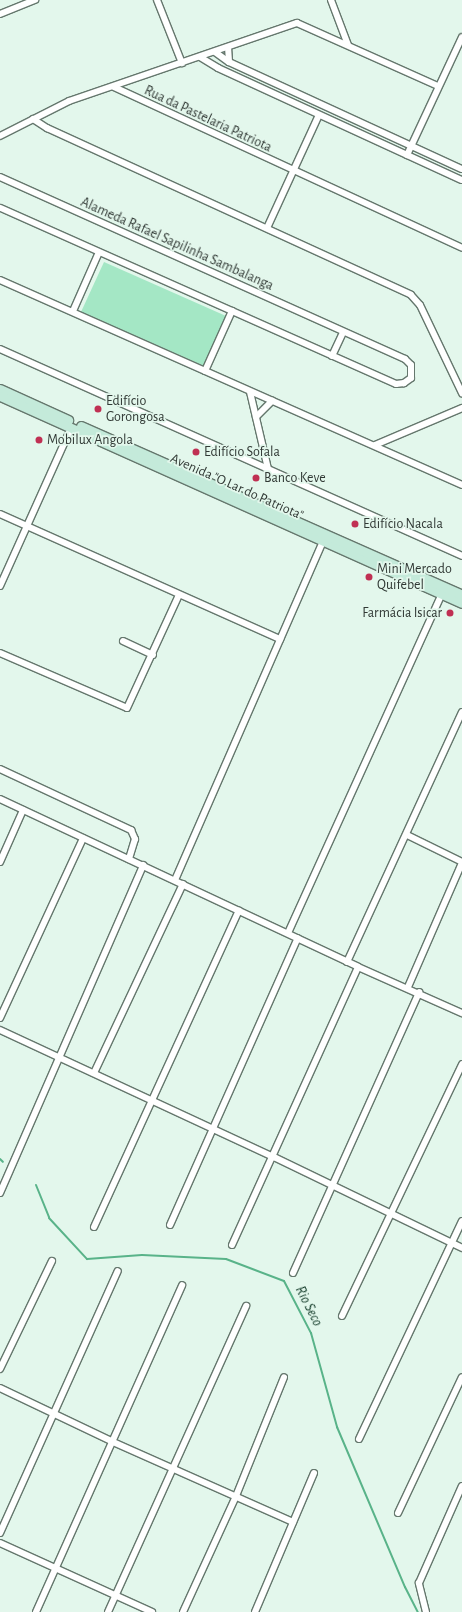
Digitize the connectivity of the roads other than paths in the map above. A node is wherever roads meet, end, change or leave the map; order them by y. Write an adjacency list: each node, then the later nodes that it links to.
1 (36, 0): 4 (street)
2 (157, 0): 11 (street)
3 (331, 0): 6 (street)
4 (0, 14)
5 (462, 37): 12 (street)
6 (348, 44): 7 (street); 12 (street)
7 (228, 47): 8 (street); 10 (street)
8 (215, 52): 9 (street); 10 (street)
9 (200, 57): 11 (street); 14 (street)
10 (229, 62): 17 (street)
11 (182, 63): 13 (street)
12 (438, 86): 17 (street)
13 (114, 87): 15 (street); 20 (street, Rua da Pastelaria Patriota)
14 (319, 115): 18 (street); 20 (street)
15 (33, 119): 16 (street); 24 (street)
16 (0, 136)
17 (412, 146): 18 (street); 19 (street)
18 (407, 155): 22 (street)
19 (462, 169)
20 (294, 172): 24 (street); 25 (street, Rua da Pastelaria Patriota)
21 (0, 178): 30 (street, Alameda Rafael Sapilinha Sambalanga)
22 (462, 180)
23 (0, 208): 26 (street, Alameda Rafael Sapilinha Sambalanga)
24 (267, 228): 36 (street)
25 (462, 248)
26 (99, 252): 28 (street); 29 (street, Alameda Rafael Sapilinha Sambalanga)
27 (0, 280): 28 (street)
28 (73, 310): 33 (street)
29 (232, 311): 32 (street, Alameda Rafael Sapilinha Sambalanga); 33 (street)
30 (343, 332): 32 (street); 32 (street, Alameda Rafael Sapilinha Sambalanga)
31 (0, 349): 43 (street)
32 (332, 356)
33 (206, 371): 35 (street)
34 (0, 389): 52 (main road, Avenida "O Lar do Patriota")
35 (250, 392): 38 (street); 40 (street)
36 (462, 393)
37 (0, 396): 41 (main road, Avenida "O Lar do Patriota")
38 (272, 401): 40 (street); 42 (street)
39 (462, 408): 42 (street)
40 (256, 418): 43 (street)
41 (70, 428): 46 (street); 47 (main road, Avenida "O Lar do Patriota")
42 (375, 446): 44 (street)
43 (268, 469): 48 (street)
44 (462, 485)
45 (0, 514): 46 (street)
46 (26, 526): 49 (street); 51 (street)
47 (323, 541): 50 (main road, Avenida "O Lar do Patriota"); 54 (street)
48 (462, 556)
49 (0, 586)
50 (442, 594): 53 (main road, Avenida "O Lar do Patriota"); 71 (street)
51 (179, 595): 54 (street); 57 (street)
52 (462, 595)
53 (462, 603)
54 (280, 639): 68 (street)
55 (123, 641): 57 (street)
56 (0, 653): 57 (street)
57 (153, 655)
58 (462, 712): 62 (street)
59 (0, 769): 64 (street)
60 (0, 798): 61 (street)
61 (23, 810): 63 (street); 65 (street)
62 (407, 835): 66 (street); 73 (street)
63 (83, 838): 64 (street); 78 (street)
64 (129, 859): 67 (street)
65 (0, 862)
66 (462, 863): 75 (street)
67 (143, 865): 68 (street); 80 (street)
68 (175, 880): 69 (street)
69 (183, 884): 70 (street); 82 (street)
70 (239, 911): 71 (street); 83 (street)
71 (288, 933): 72 (street)
72 (298, 938): 73 (street); 84 (street)
73 (347, 962): 74 (street)
74 (358, 967): 75 (street); 85 (street)
75 (408, 987): 76 (street)
76 (419, 992): 77 (street); 86 (street)
77 (462, 1013)
78 (0, 1018)
79 (0, 1030): 80 (street)
80 (58, 1057): 82 (street); 87 (street)
81 (462, 1064): 88 (street)
82 (94, 1073): 83 (street)
83 (153, 1101): 84 (street); 91 (street)
84 (211, 1128): 85 (street); 90 (street)
85 (274, 1157): 86 (street); 93 (street)
86 (333, 1186): 88 (street); 97 (street)
87 (0, 1193)
88 (391, 1213): 92 (street); 100 (street)
89 (462, 1221): 92 (street)
90 (170, 1225)
91 (94, 1227)
92 (452, 1243): 94 (street); 106 (street)
93 (232, 1245)
94 (462, 1248)
95 (52, 1261): 101 (street)
96 (118, 1271): 105 (street)
97 (293, 1273)
98 (182, 1285): 107 (street)
99 (246, 1306): 108 (street)
100 (342, 1316)
101 (0, 1369)
102 (284, 1377): 111 (street)
103 (462, 1377): 112 (street)
104 (0, 1388): 105 (street)
105 (53, 1412): 107 (street); 114 (street)
106 (359, 1439)
107 (113, 1442): 108 (street); 116 (street)
108 (174, 1468): 111 (street); 117 (street)
109 (314, 1473): 113 (street)
110 (462, 1486): 123 (street)
111 (236, 1496): 113 (street); 121 (street)
112 (398, 1513)
113 (293, 1522): 122 (street)
114 (0, 1533)
115 (0, 1543): 116 (street)
116 (56, 1567): 117 (street); 118 (street)
117 (116, 1596): 119 (street); 120 (street)
118 (36, 1612)
119 (108, 1612)
120 (152, 1612)
121 (184, 1612)
122 (255, 1612)
123 (426, 1612)

